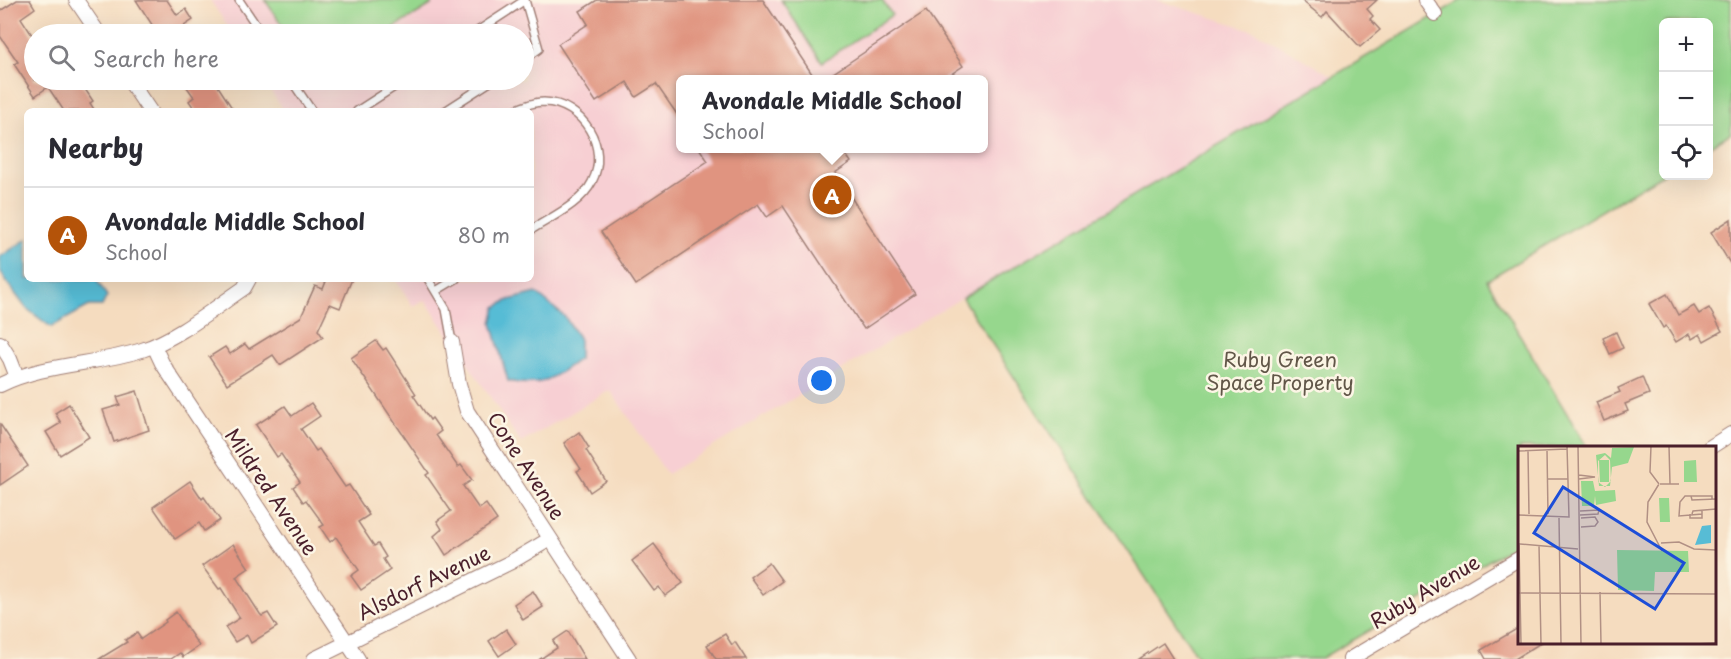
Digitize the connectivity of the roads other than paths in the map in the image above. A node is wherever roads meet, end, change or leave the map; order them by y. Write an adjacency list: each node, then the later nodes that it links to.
1 (76, 0): 6 (street)
2 (239, 0): 7 (lane)
3 (525, 0): 8 (lane); 9 (lane)
4 (1425, 0): 5 (street)
5 (1435, 14)
6 (92, 24)
7 (255, 24)
8 (488, 24)
9 (532, 24)
10 (534, 32): 11 (lane)
11 (534, 53)
12 (136, 90): 16 (street)
13 (298, 90): 17 (lane)
14 (390, 90): 18 (lane)
15 (478, 90): 19 (lane)
16 (148, 108)
17 (310, 108)
18 (362, 108)
19 (450, 108)
20 (519, 108): 21 (lane)
21 (534, 228)
22 (247, 282): 28 (street)
23 (430, 282): 25 (lane, Cone Avenue)
24 (451, 282): 25 (lane)
25 (436, 291): 26 (lane, Cone Avenue)
26 (452, 342): 33 (street, Cone Avenue)
27 (0, 344): 29 (street)
28 (154, 346): 29 (street); 35 (street, Mildred Avenue)
29 (17, 377): 30 (street)
30 (0, 385)
31 (1731, 434): 32 (street)
32 (1710, 446)
33 (550, 539): 35 (street, Alsdorf Avenue); 38 (street, Cone Avenue)
34 (1518, 559): 39 (street, Ruby Avenue)
35 (347, 642): 36 (street, Alsdorf Avenue); 37 (street, Mildred Avenue)
36 (314, 659)
37 (358, 659)
38 (629, 659)
39 (1350, 659)

